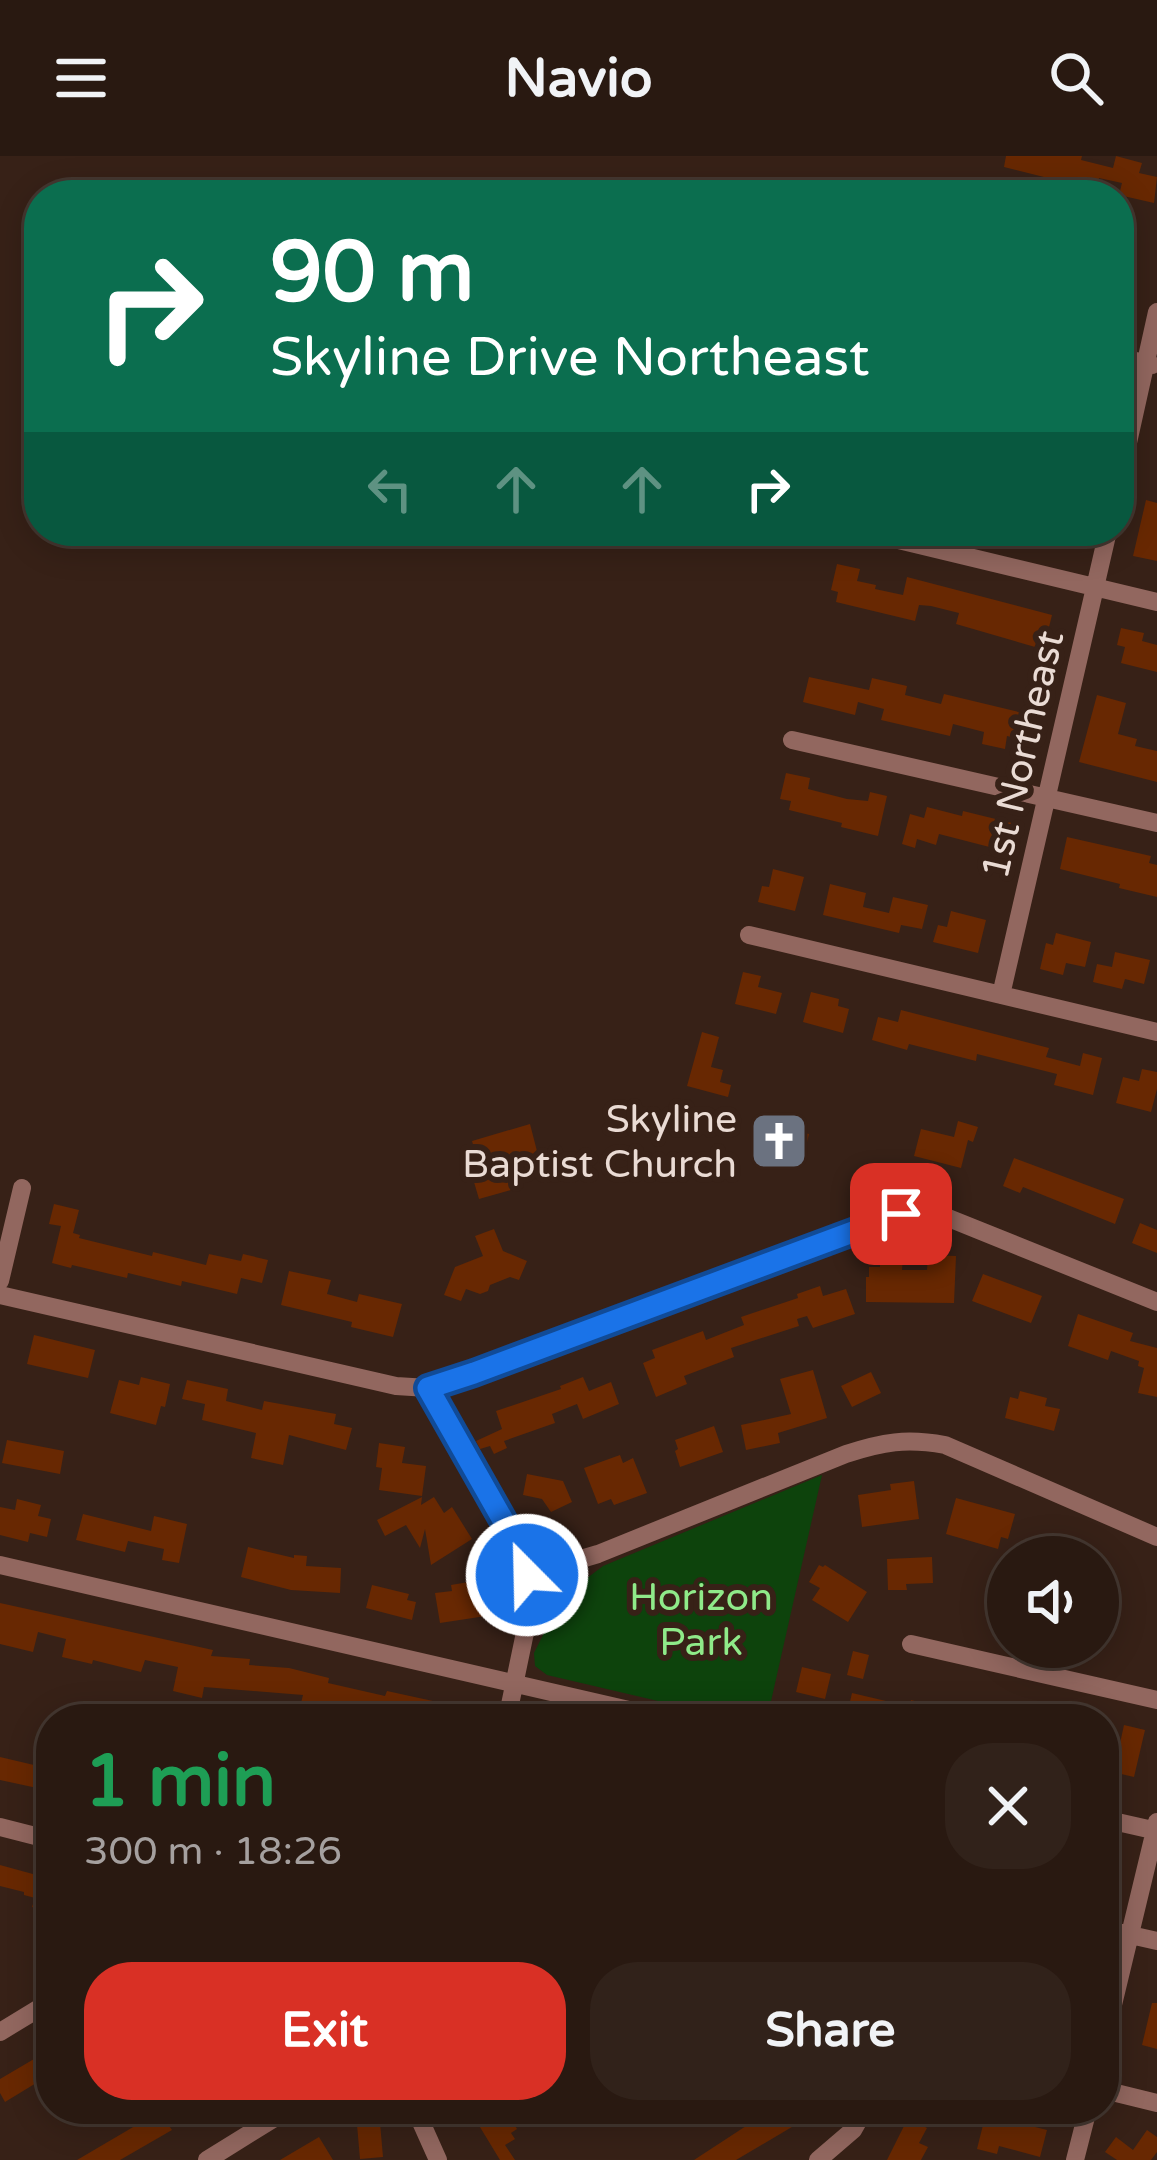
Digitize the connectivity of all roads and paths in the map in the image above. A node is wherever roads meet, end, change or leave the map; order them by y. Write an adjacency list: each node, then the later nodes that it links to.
1 (1157, 312): 2 (street)
2 (1151, 364): 3 (street)
3 (1134, 427)
4 (923, 546): 6 (street)
5 (1105, 546): 6 (street, 1st Northeast)
6 (1096, 588): 7 (street); 9 (street, 1st Northeast)
7 (1157, 602)
8 (792, 740): 9 (street)
9 (1047, 798): 10 (street); 12 (street, 1st Northeast)
10 (1157, 823)
11 (749, 935): 12 (street)
12 (1000, 994): 13 (street)
13 (1157, 1032)
14 (22, 1188): 15 (street)
15 (0, 1281)
16 (0, 1294): 18 (street)
17 (1157, 1302): 18 (street)
18 (428, 1388): 21 (street)
19 (1157, 1537): 21 (street)
20 (0, 1565): 23 (street)
21 (527, 1575): 23 (street)
22 (911, 1644): 24 (street)
23 (515, 1684): 25 (street); 26 (street)
24 (1157, 1700)
25 (510, 1704)
26 (602, 1704)
27 (1119, 1822): 29 (street)
28 (0, 1827): 30 (street)
29 (1156, 1828): 32 (street)
30 (36, 1836)
31 (1119, 1932): 32 (street)
32 (1130, 1935): 33 (street); 34 (street)
33 (1157, 1941)
34 (1119, 1980)
35 (36, 2010): 36 (street)
36 (0, 2032)
37 (1119, 2094): 38 (street)
38 (1157, 2103)
39 (265, 2124): 43 (street)
40 (422, 2124): 44 (street)
41 (856, 2124): 45 (street)
42 (1084, 2124): 46 (street)
43 (207, 2160)
44 (437, 2160)
45 (818, 2160)
46 (1076, 2160)

